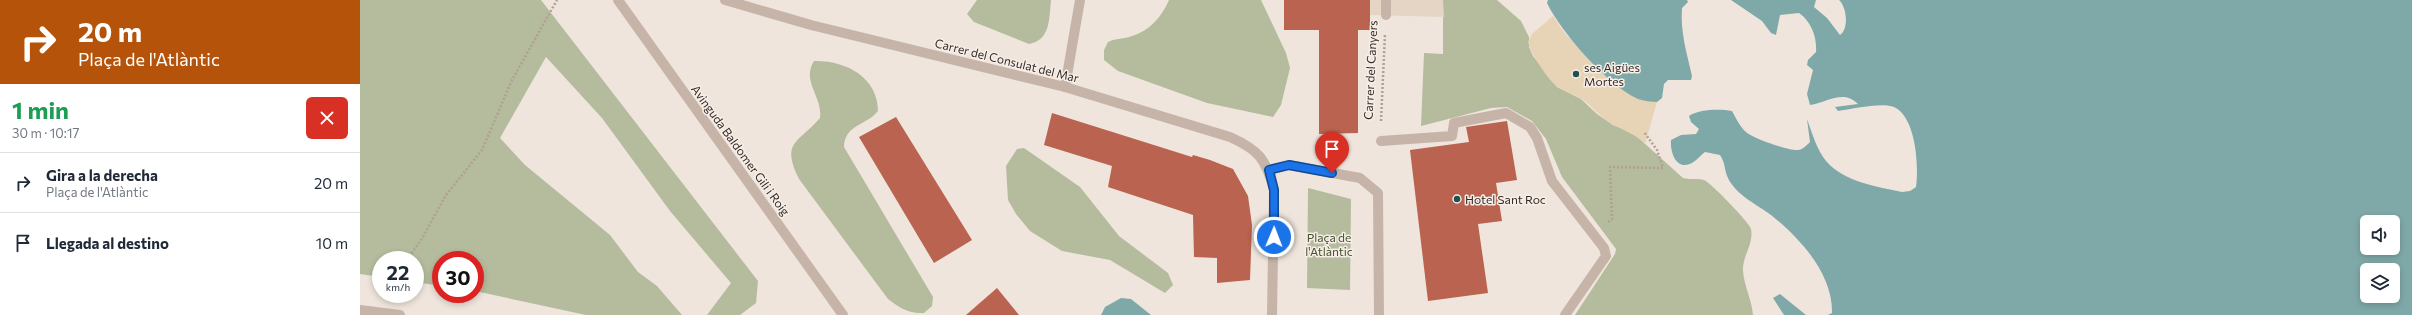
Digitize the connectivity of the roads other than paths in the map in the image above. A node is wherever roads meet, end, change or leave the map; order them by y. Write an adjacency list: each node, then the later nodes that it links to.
1 (618, 0): 11 (street, Avinguda Baldomer Gili i Roig)
2 (725, 0): 6 (street, Carrer del Consulat del Mar)
3 (1080, 0): 6 (street)
4 (1386, 0): 5 (street, Carrer del Canyers)
5 (1386, 15)
6 (1065, 87): 8 (street, Carrer del Consulat del Mar)
7 (1380, 141): 14 (street)
8 (1269, 170): 12 (street); 13 (street)
9 (360, 310): 10 (street)
10 (400, 315)
11 (843, 315)
12 (1272, 315)
13 (1379, 315)
14 (1565, 315)

